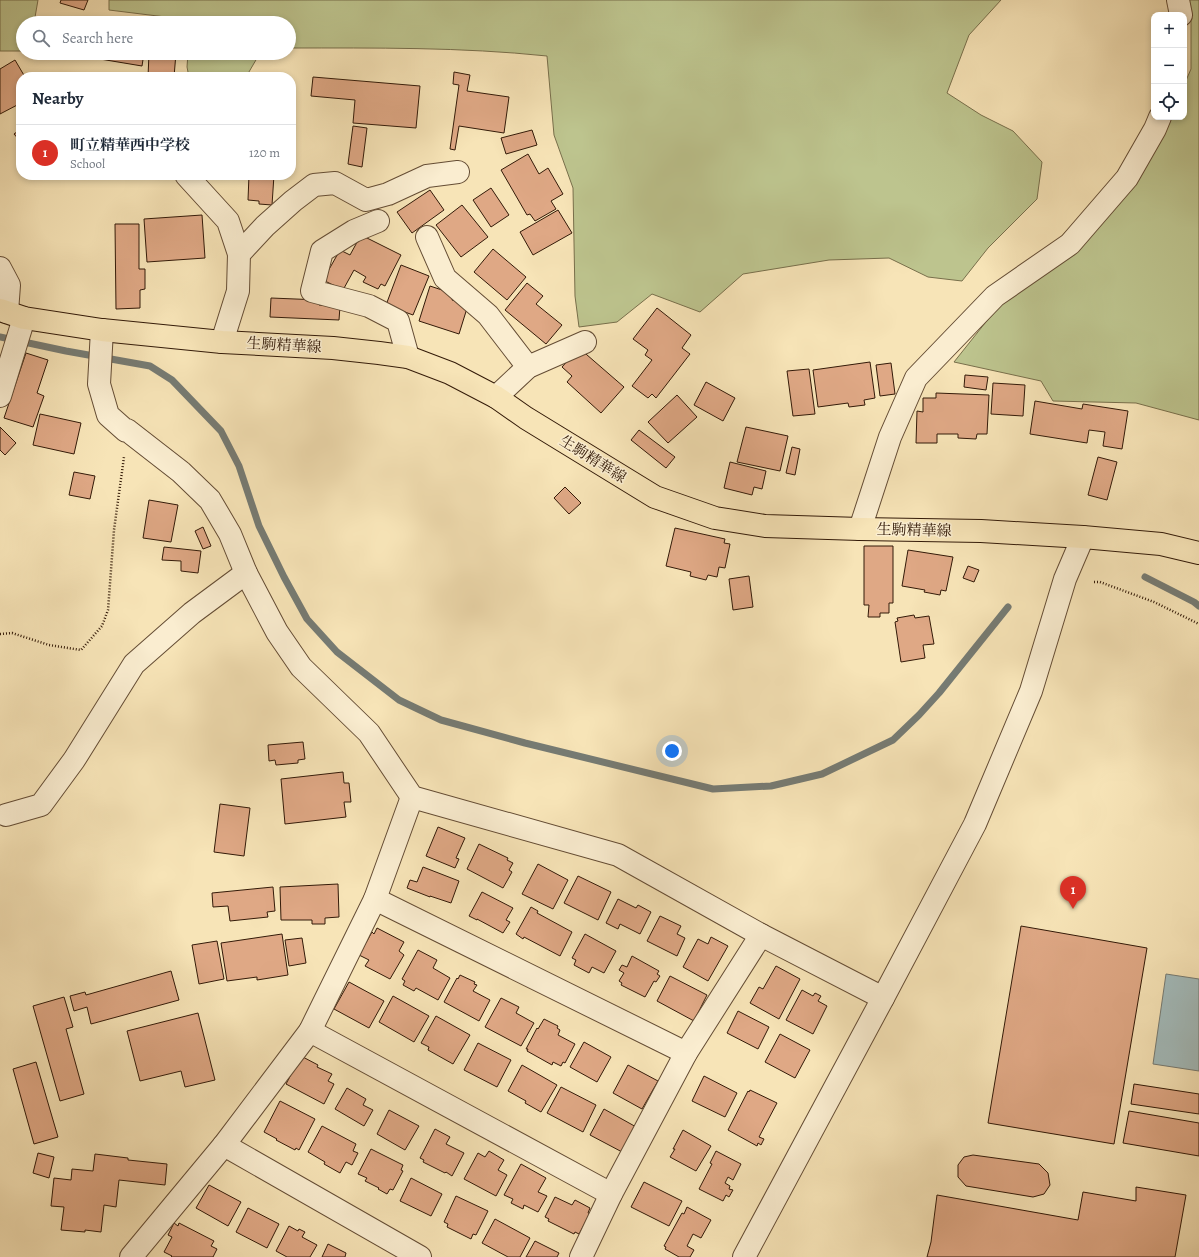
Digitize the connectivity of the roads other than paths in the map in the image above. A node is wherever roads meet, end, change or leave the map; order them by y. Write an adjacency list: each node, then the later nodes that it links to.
1 (1178, 0): 2 (street)
2 (1180, 12)
3 (1159, 120): 18 (street)
4 (458, 172): 8 (street)
5 (191, 180): 8 (street)
6 (378, 221): 14 (street)
7 (427, 237): 15 (street)
8 (239, 254): 12 (street)
9 (0, 268): 10 (street)
10 (10, 313): 11 (main road, 生駒精華線); 16 (street)
11 (102, 330): 12 (main road, 生駒精華線); 21 (street)
12 (222, 342): 14 (main road, 生駒精華線)
13 (585, 342): 15 (street)
14 (408, 357): 17 (main road, 生駒精華線)
15 (528, 367): 17 (street)
16 (0, 396)
17 (496, 397): 18 (main road, 生駒精華線)
18 (860, 529): 19 (main road, 生駒精華線)
19 (1083, 537): 20 (main road, 生駒精華線); 26 (street)
20 (1199, 553)
21 (246, 573): 22 (street); 23 (street)
22 (412, 797): 24 (street); 25 (street)
23 (6, 815)
24 (375, 899): 27 (street); 28 (street)
25 (761, 935): 26 (street); 28 (street)
26 (883, 998): 34 (street)
27 (310, 1031): 29 (street); 30 (street)
28 (686, 1053): 30 (street)
29 (224, 1145): 31 (street); 32 (street)
30 (611, 1194): 33 (street)
31 (131, 1257)
32 (420, 1257)
33 (581, 1257)
34 (744, 1257)

